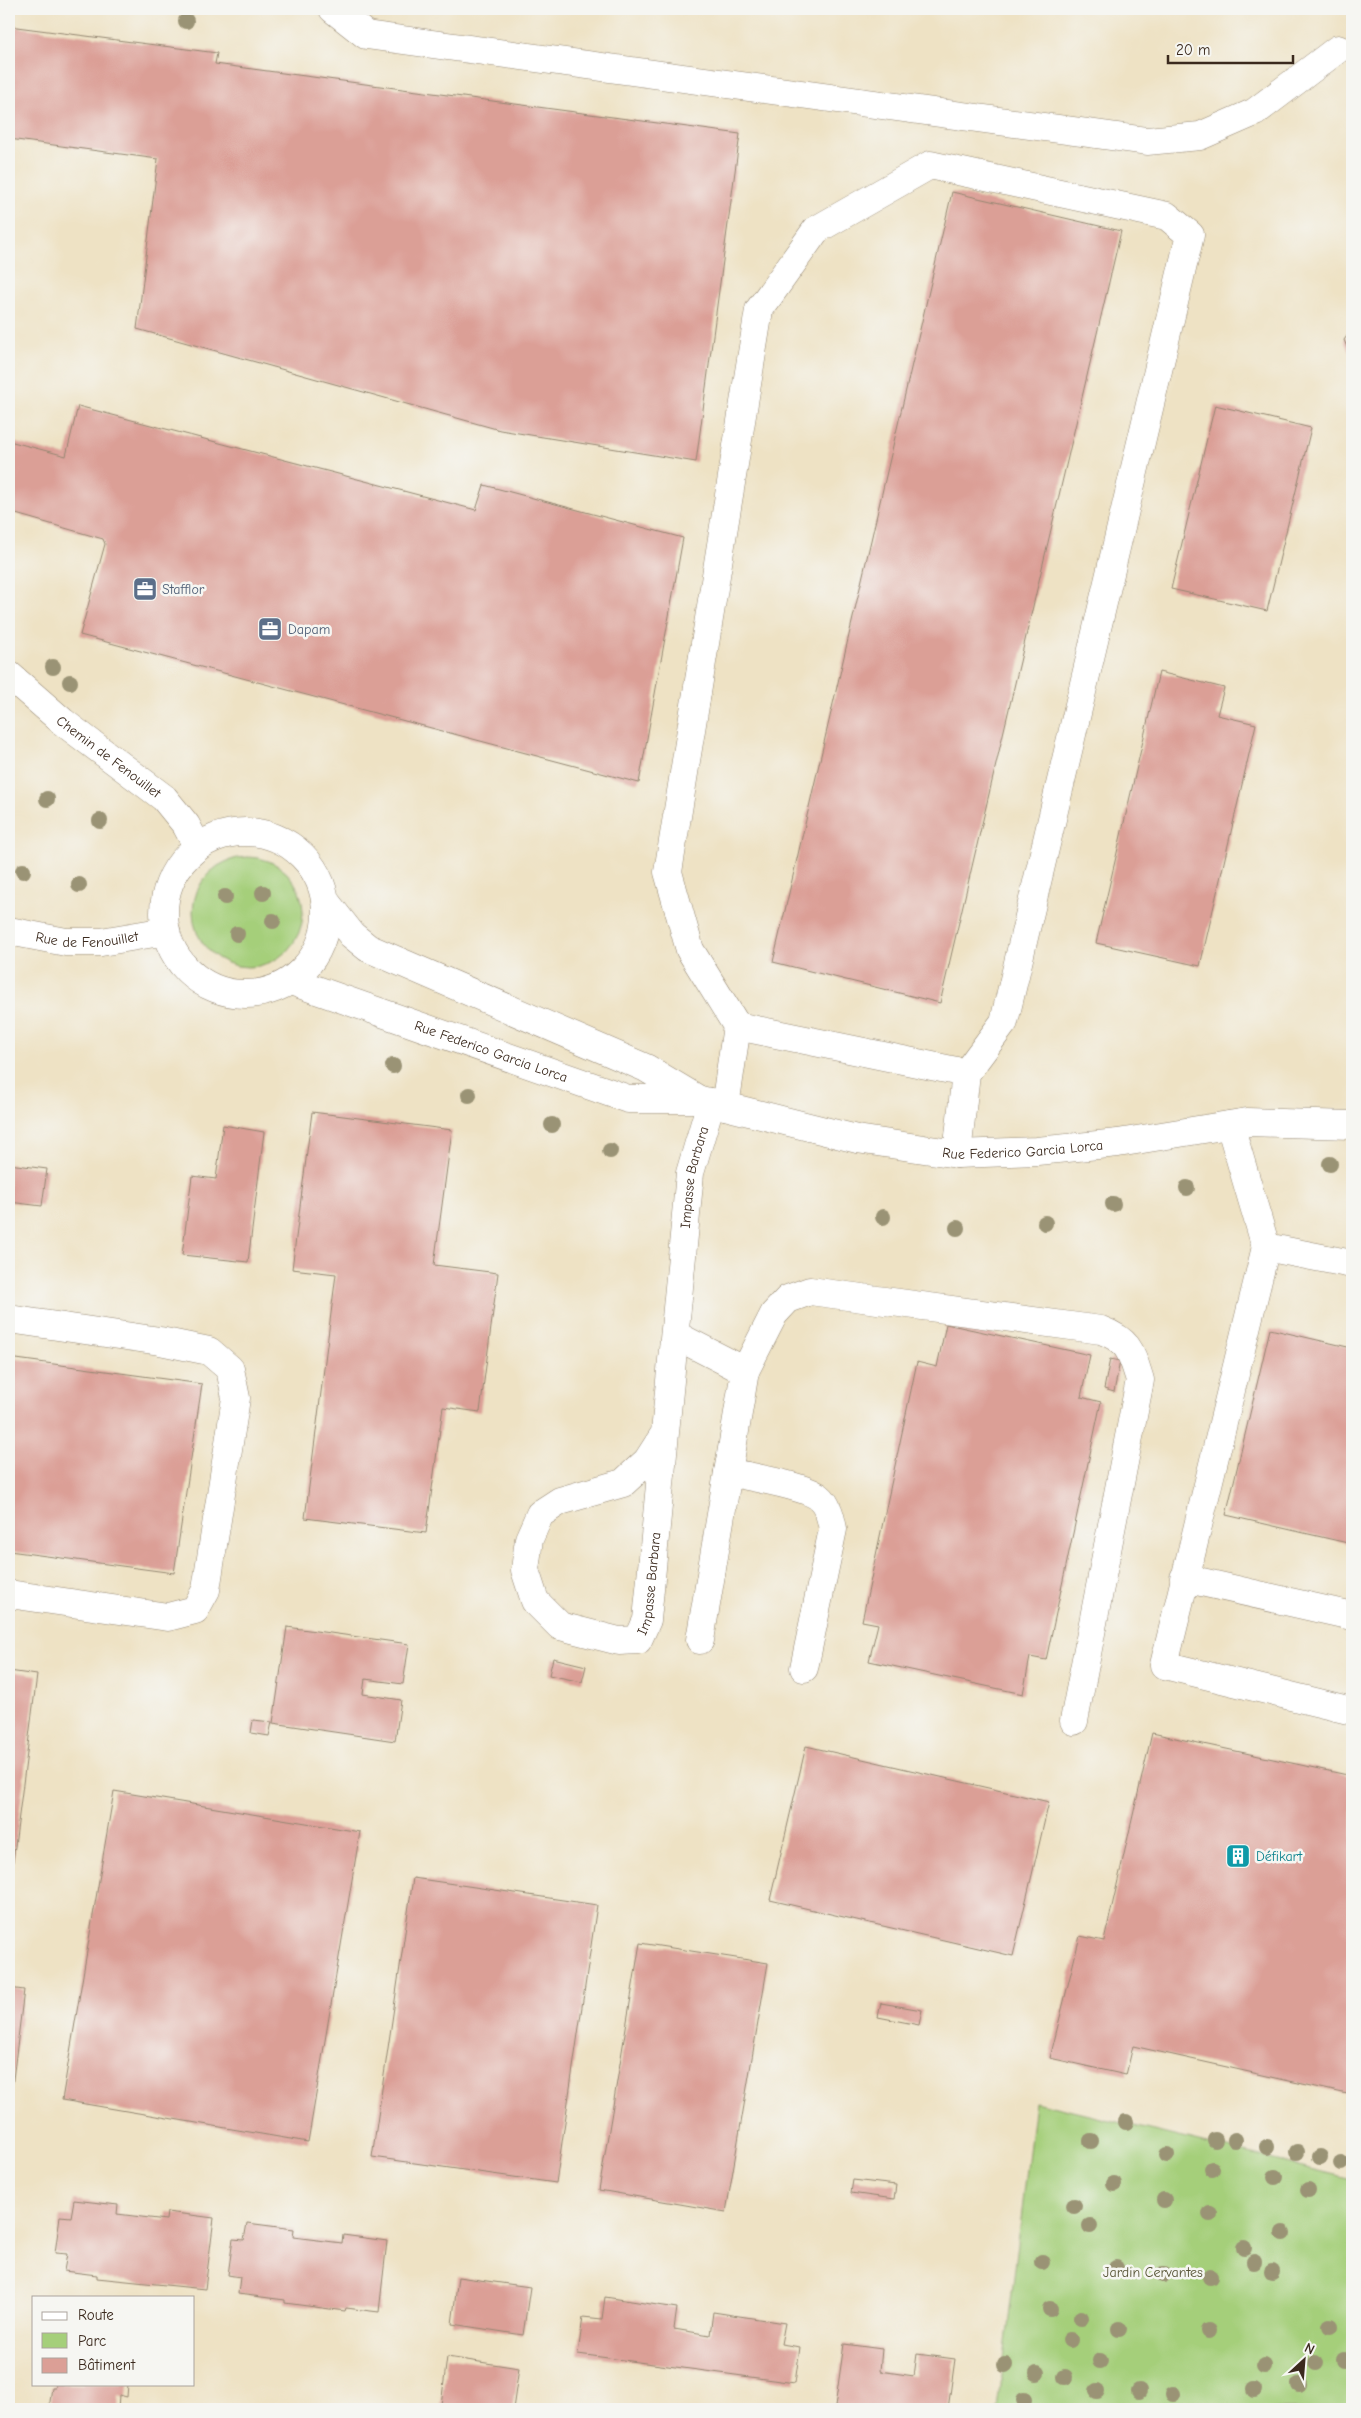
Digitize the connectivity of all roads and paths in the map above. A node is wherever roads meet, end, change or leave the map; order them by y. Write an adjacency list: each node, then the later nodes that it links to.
1 (333, 9): 2 (street)
2 (1338, 49)
3 (9, 675): 4 (street, Chemin de Fenouillet)
4 (198, 846): 5 (street); 7 (street)
5 (326, 902): 8 (street); 11 (street, Rue Federico Garcia Lorca)
6 (9, 931): 7 (street, Rue de Fenouillet)
7 (166, 931): 8 (street)
8 (291, 980): 11 (street, Rue Federico Garcia Lorca)
9 (737, 1026): 10 (street); 10 (street); 11 (street, Impasse Barbara)
10 (966, 1072): 14 (street)
11 (711, 1102): 14 (street, Rue Federico Garcia Lorca); 18 (street, Impasse Barbara)
12 (1230, 1125): 13 (street, Rue Federico Garcia Lorca); 14 (street, Rue Federico Garcia Lorca); 15 (street)
13 (1352, 1125)
14 (957, 1154)
15 (1266, 1247): 16 (street); 22 (street)
16 (1352, 1264)
17 (9, 1320): 23 (street)
18 (675, 1335): 19 (street); 20 (street, Impasse Barbara)
19 (745, 1371): 21 (street); 28 (street)
20 (665, 1433): 20 (street, Impasse Barbara)
21 (728, 1472): 25 (street); 26 (street)
22 (1184, 1578): 24 (street); 27 (street)
23 (9, 1594)
24 (1352, 1616)
25 (700, 1640)
26 (804, 1668)
27 (1352, 1711)
28 (1074, 1721)

